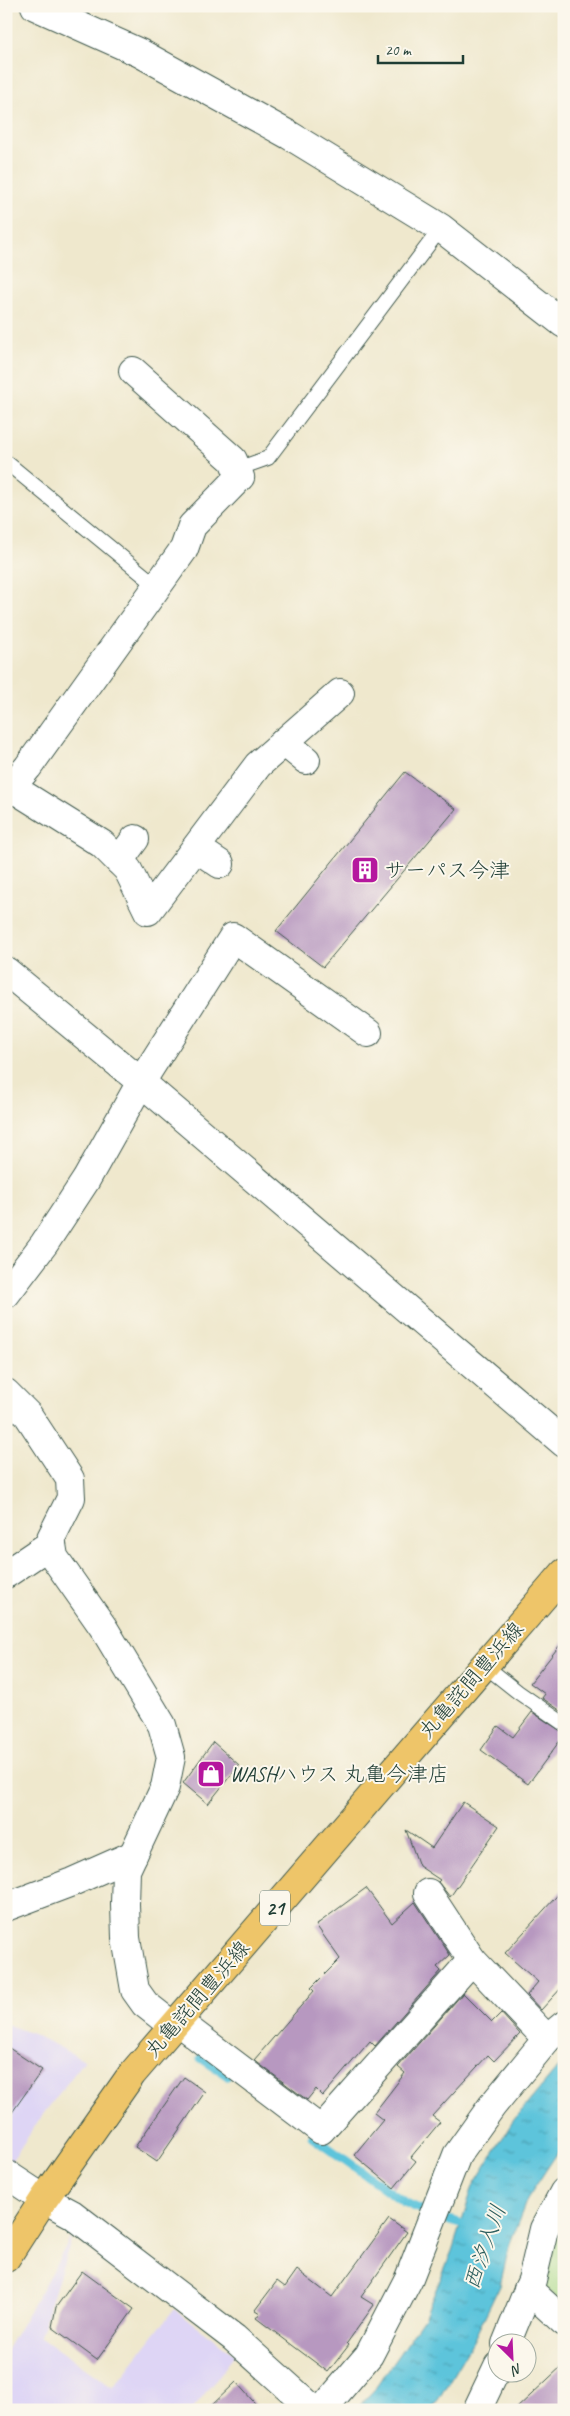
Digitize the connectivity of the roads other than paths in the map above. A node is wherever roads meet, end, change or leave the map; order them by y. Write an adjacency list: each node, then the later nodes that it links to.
1 (35, 6): 2 (street)
2 (441, 228): 3 (street); 6 (lane)
3 (564, 324)
4 (133, 371): 6 (street)
5 (6, 462): 7 (lane)
6 (236, 469): 7 (street)
7 (158, 587): 11 (street)
8 (340, 693): 9 (street)
9 (284, 742): 10 (street); 13 (street)
10 (306, 760)
11 (9, 790): 14 (street)
12 (135, 840): 14 (street)
13 (196, 848): 14 (street); 15 (street)
14 (119, 861)
15 (220, 864)
16 (6, 971): 18 (street)
17 (368, 1033): 18 (street)
18 (141, 1082): 19 (street); 21 (street)
19 (6, 1294)
20 (6, 1393): 22 (street)
21 (564, 1443)
22 (52, 1544): 24 (street); 27 (street)
23 (564, 1573): 25 (main road, 丸亀詫間豊浜線 / 21)
24 (6, 1574)
25 (484, 1665): 26 (lane); 31 (main road, 丸亀詫間豊浜線 / 21)
26 (564, 1724)
27 (133, 1855): 29 (street); 31 (street)
28 (428, 1893): 30 (street)
29 (6, 1907)
30 (472, 1960): 31 (street); 32 (street)
31 (175, 2023): 35 (main road, 丸亀詫間豊浜線 / 21)
32 (555, 2032): 42 (street)
33 (6, 2174): 35 (street)
34 (564, 2192): 37 (street)
35 (44, 2199): 36 (main road, 丸亀詫間豊浜線 / 21); 41 (street)
36 (8, 2254)
37 (528, 2289): 38 (street); 39 (street)
38 (564, 2322)
39 (510, 2334)
40 (489, 2384): 43 (street)
41 (314, 2410)
42 (322, 2410)
43 (477, 2410)

